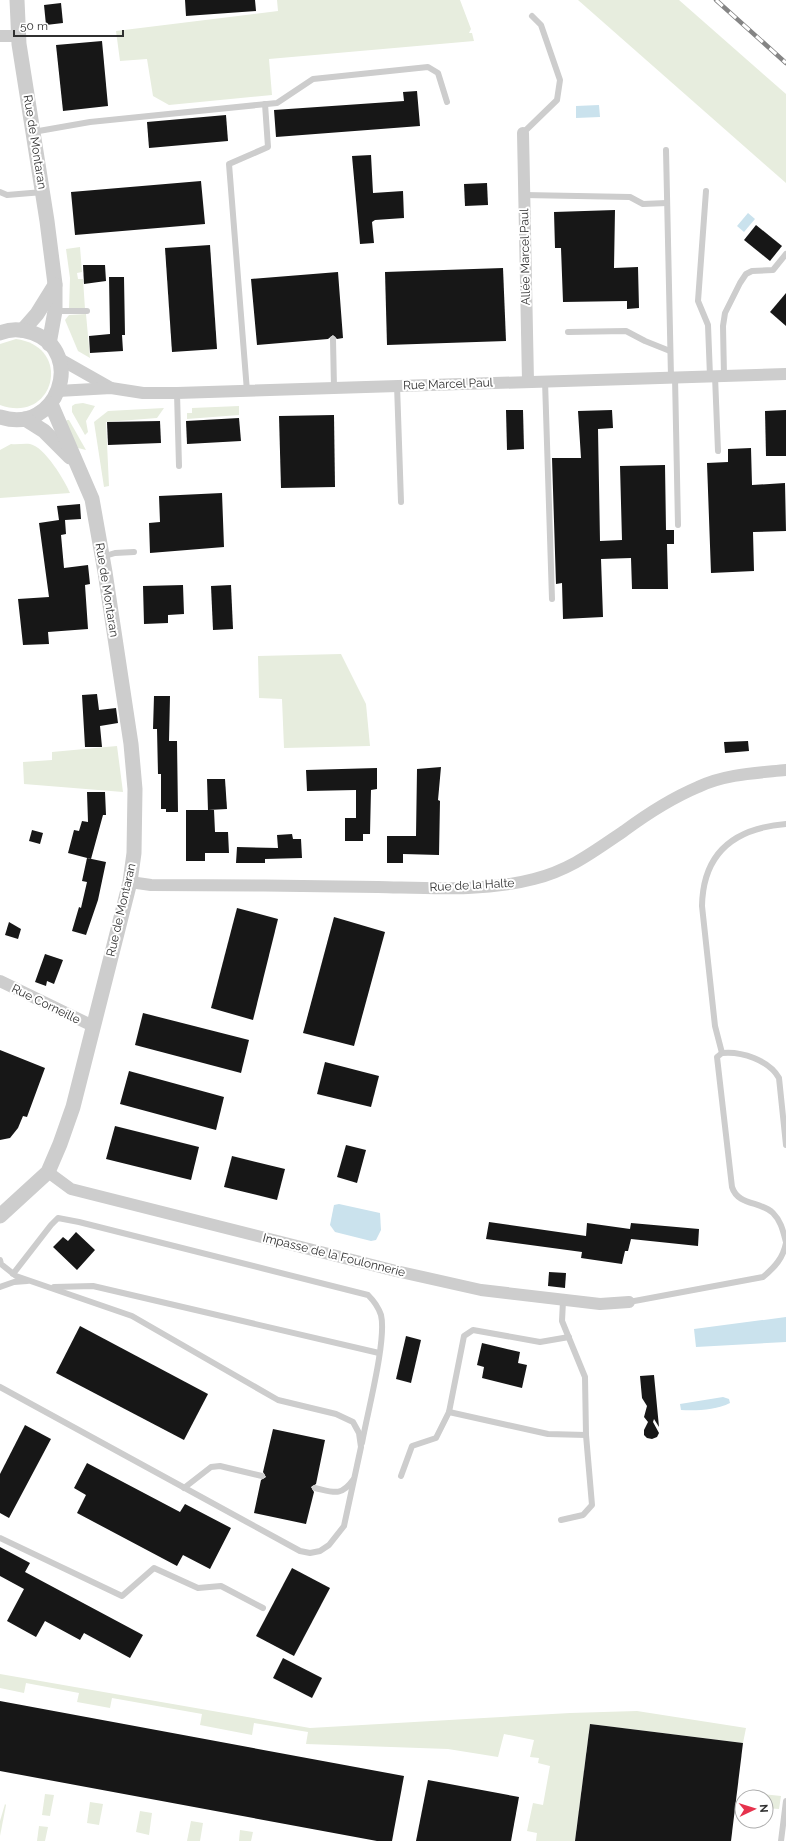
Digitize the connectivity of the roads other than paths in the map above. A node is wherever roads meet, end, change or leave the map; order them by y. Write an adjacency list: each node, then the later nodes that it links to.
1 (17, 0): 4 (street, Rue de Montaran)
2 (532, 16): 8 (lane)
3 (0, 36): 4 (street)
4 (18, 36): 7 (street, Rue de Montaran)
5 (447, 102): 6 (lane)
6 (264, 104): 7 (lane); 35 (lane)
7 (33, 132): 12 (street, Rue de Montaran)
8 (523, 133): 13 (street, Allée Marcel Paul)
9 (666, 150): 14 (lane)
10 (706, 191): 27 (lane)
11 (0, 192): 12 (lane)
12 (43, 192): 16 (street, Rue de Montaran)
13 (524, 195): 14 (lane); 30 (street, Allée Marcel Paul)
14 (667, 203): 24 (lane)
15 (786, 254): 27 (lane)
16 (55, 284): 18 (street, Rue de Montaran); 19 (street)
17 (86, 311): 18 (lane)
18 (55, 312): 23 (street, Rue de Montaran)
19 (24, 330): 20 (street); 23 (street)
20 (0, 332)
21 (568, 332): 24 (lane)
22 (333, 339): 33 (lane)
23 (49, 344): 25 (street)
24 (670, 351): 28 (lane)
25 (58, 358): 32 (street, Rue Marcel Paul); 34 (street)
26 (786, 374): 27 (street, Rue Marcel Paul)
27 (716, 376): 28 (street, Rue Marcel Paul); 40 (lane)
28 (673, 377): 29 (street, Rue Marcel Paul); 44 (lane)
29 (545, 380): 30 (street, Rue Marcel Paul); 47 (lane)
30 (528, 381): 31 (street, Rue Marcel Paul)
31 (397, 386): 33 (street, Rue Marcel Paul); 43 (lane)
32 (111, 388): 34 (street, Rue Marcel Paul); 36 (street, Rue Marcel Paul)
33 (334, 388): 35 (street, Rue Marcel Paul)
34 (58, 391): 37 (street)
35 (247, 391): 36 (street, Rue Marcel Paul)
36 (177, 393): 42 (lane)
37 (50, 404): 38 (street); 41 (street, Rue de Montaran)
38 (25, 419): 39 (street); 41 (street, Rue de Montaran)
39 (2, 420)
40 (718, 451)
41 (75, 461): 46 (street, Rue de Montaran)
42 (179, 466)
43 (401, 502)
44 (678, 524)
45 (134, 552): 46 (lane)
46 (102, 557): 50 (street, Rue de Montaran)
47 (552, 599)
48 (786, 770): 50 (street, Rue de la Halte)
49 (786, 824): 53 (lane)
50 (130, 882): 52 (street, Rue de Montaran)
51 (0, 981): 52 (street, Rue Corneille)
52 (93, 1026): 55 (street, Rue de Montaran)
53 (722, 1054): 54 (lane); 57 (lane)
54 (786, 1145)
55 (48, 1172): 56 (street, Rue de Montaran); 63 (street, Impasse de la Foulonnerie)
56 (0, 1216)
57 (786, 1242): 64 (lane)
58 (0, 1260): 59 (lane)
59 (13, 1274): 60 (lane); 66 (lane)
60 (30, 1281): 61 (lane); 62 (lane)
61 (0, 1287)
62 (49, 1287): 66 (lane); 70 (lane)
63 (563, 1301): 64 (street, Impasse de la Foulonnerie); 65 (lane)
64 (629, 1302)
65 (569, 1337): 68 (lane); 69 (lane)
66 (379, 1353): 70 (lane)
67 (1, 1387): 74 (lane)
68 (449, 1412): 69 (lane); 72 (lane)
69 (586, 1435): 76 (lane)
70 (361, 1447): 73 (lane)
71 (262, 1476): 74 (lane)
72 (400, 1476)
73 (355, 1478): 74 (lane); 75 (lane)
74 (184, 1488)
75 (315, 1488)
76 (561, 1520)
77 (0, 1538): 78 (lane)
78 (264, 1608)
79 (786, 1800): 80 (lane)
80 (781, 1841)

